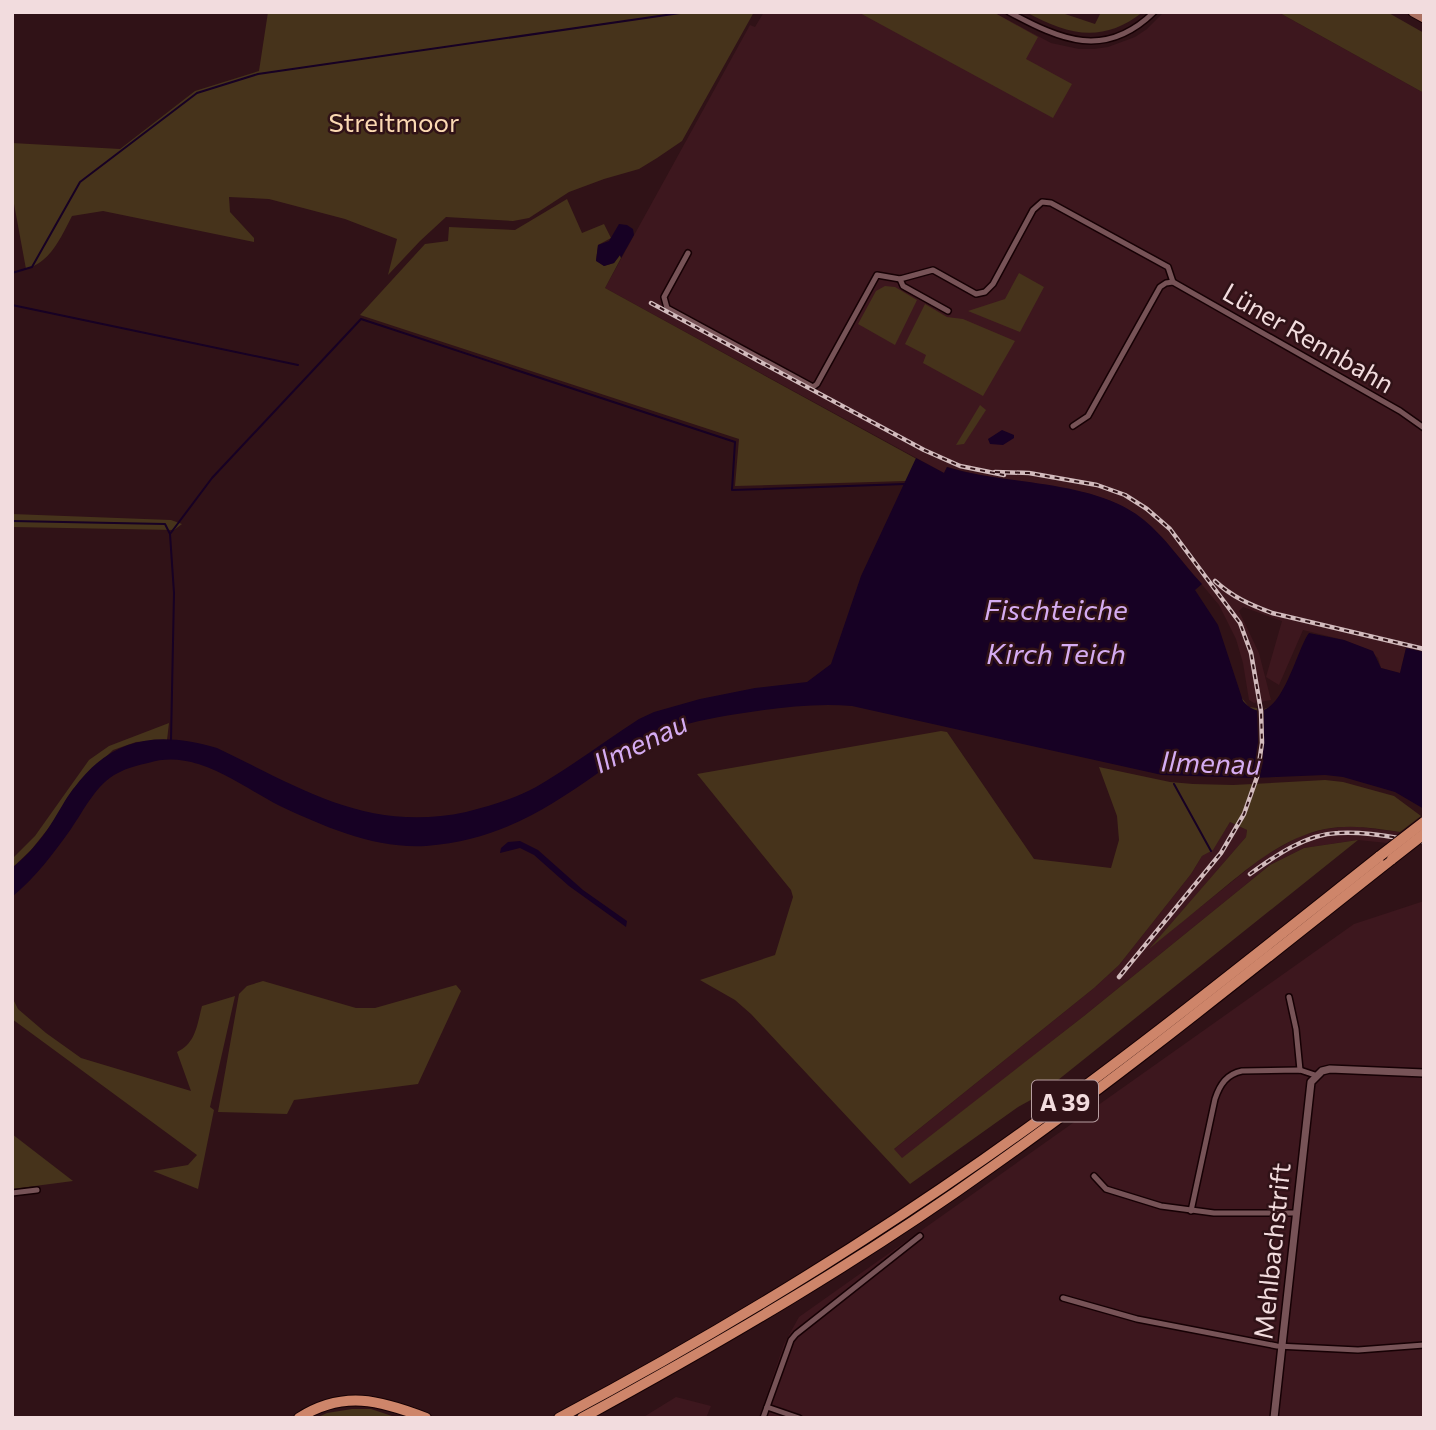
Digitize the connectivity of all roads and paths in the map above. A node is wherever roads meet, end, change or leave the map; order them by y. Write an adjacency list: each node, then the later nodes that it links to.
1 (1009, 12): 2 (street)
2 (1154, 12)
3 (1413, 12): 4 (main road)
4 (1424, 18)
5 (688, 253): 6 (street)
6 (900, 279): 7 (street, Lüner Rennbahn); 8 (street)
7 (1173, 282): 9 (street); 10 (street, Lüner Rennbahn)
8 (948, 311)
9 (1073, 426)
10 (1424, 428)
11 (1424, 822): 28 (highway, A 39, bridge)
12 (1424, 834): 26 (highway, A 39, bridge)
13 (1289, 997): 14 (street)
14 (1300, 1070): 16 (street); 20 (street)
15 (1424, 1073): 16 (street)
16 (1315, 1075): 21 (street, Mehlbachstrift)
17 (1094, 1177): 20 (street)
18 (37, 1190): 19 (street)
19 (12, 1193)
20 (1191, 1211): 21 (street)
21 (1296, 1213): 25 (street, Mehlbachstrift)
22 (920, 1236): 27 (street)
23 (1063, 1298): 25 (street)
24 (1424, 1345): 25 (street)
25 (1283, 1347): 37 (street, Mehlbachstrift)
26 (625, 1394): 33 (highway, A 39); 34 (highway)
27 (767, 1406): 35 (street); 36 (street)
28 (559, 1417)
29 (299, 1418): 32 (highway)
30 (310, 1418): 31 (highway)
31 (406, 1418)
32 (426, 1418)
33 (582, 1418)
34 (591, 1418)
35 (763, 1418)
36 (799, 1418)
37 (1274, 1418)

